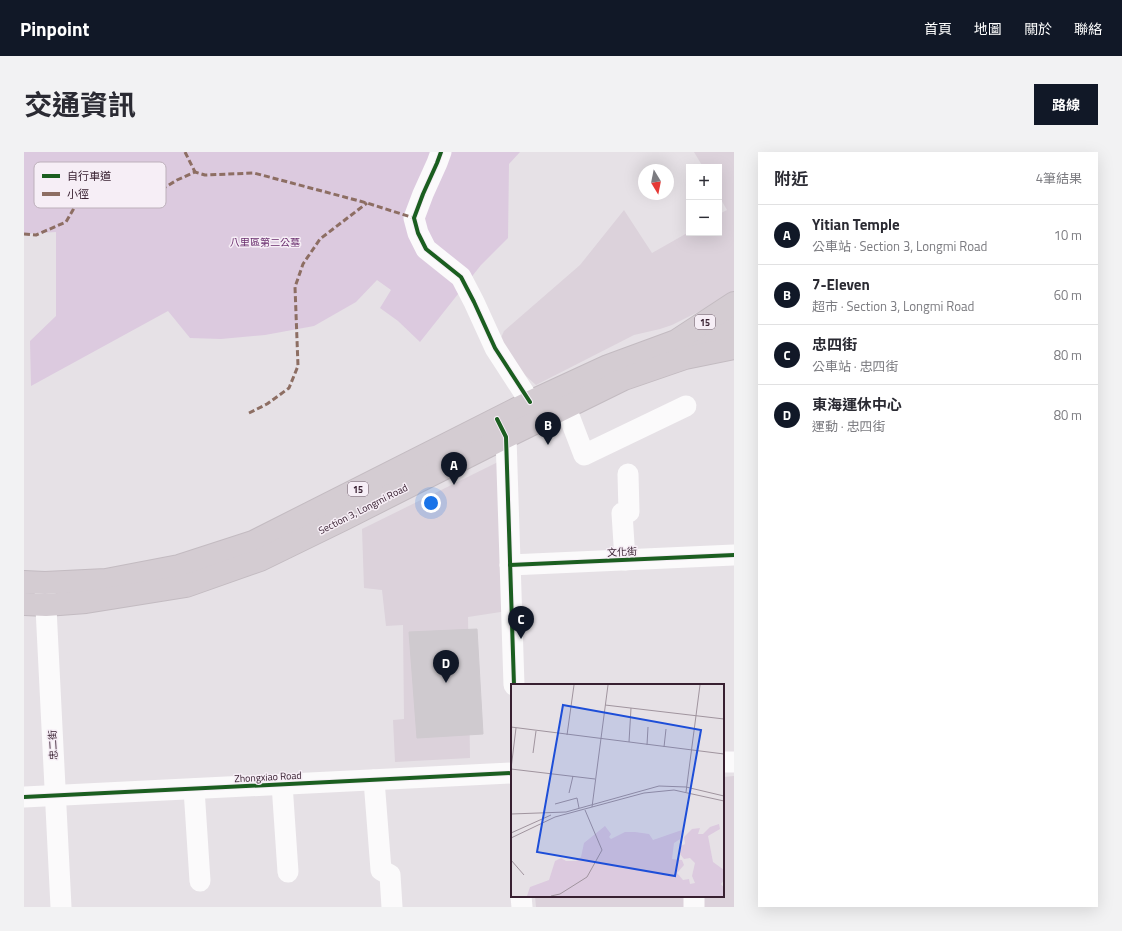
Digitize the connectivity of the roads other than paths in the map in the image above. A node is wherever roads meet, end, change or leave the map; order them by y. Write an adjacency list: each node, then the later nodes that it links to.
1 (441, 152): 6 (street)
2 (734, 303): 5 (main road, 15)
3 (734, 328): 5 (main road, 15)
4 (734, 348): 5 (main road)
5 (681, 349): 6 (main road, Section 3, Longmi Road / 15); 8 (main road, Section 3, Longmi Road / 15)
6 (530, 402): 9 (main road, Section 3, Longmi Road / 15)
7 (686, 406): 8 (street)
8 (566, 408): 9 (main road, Section 3, Longmi Road / 15)
9 (502, 428): 13 (street); 14 (main road, Section 3, Longmi Road / 15); 16 (main road, Section 3, Longmi Road / 15)
10 (628, 474): 12 (street)
11 (734, 555): 12 (street, 文化街)
12 (625, 560): 13 (street, 文化街)
13 (510, 565): 17 (street)
14 (34, 582): 16 (street, 忠二街)
15 (24, 604): 16 (main road, Section 3, Longmi Road / 15)
16 (46, 605): 22 (street, 忠二街)
17 (514, 684)
18 (511, 773): 19 (street, Zhongxiao Road)
19 (374, 780): 20 (street, Zhongxiao Road); 28 (street)
20 (282, 784): 21 (street, Zhongxiao Road); 24 (street)
21 (194, 789): 22 (street, Zhongxiao Road); 25 (street)
22 (55, 796): 23 (street, Zhongxiao Road); 27 (street, 忠二街)
23 (24, 797)
24 (288, 872)
25 (200, 881)
26 (521, 897): 29 (street)
27 (61, 907)
28 (392, 907)
29 (522, 907)

